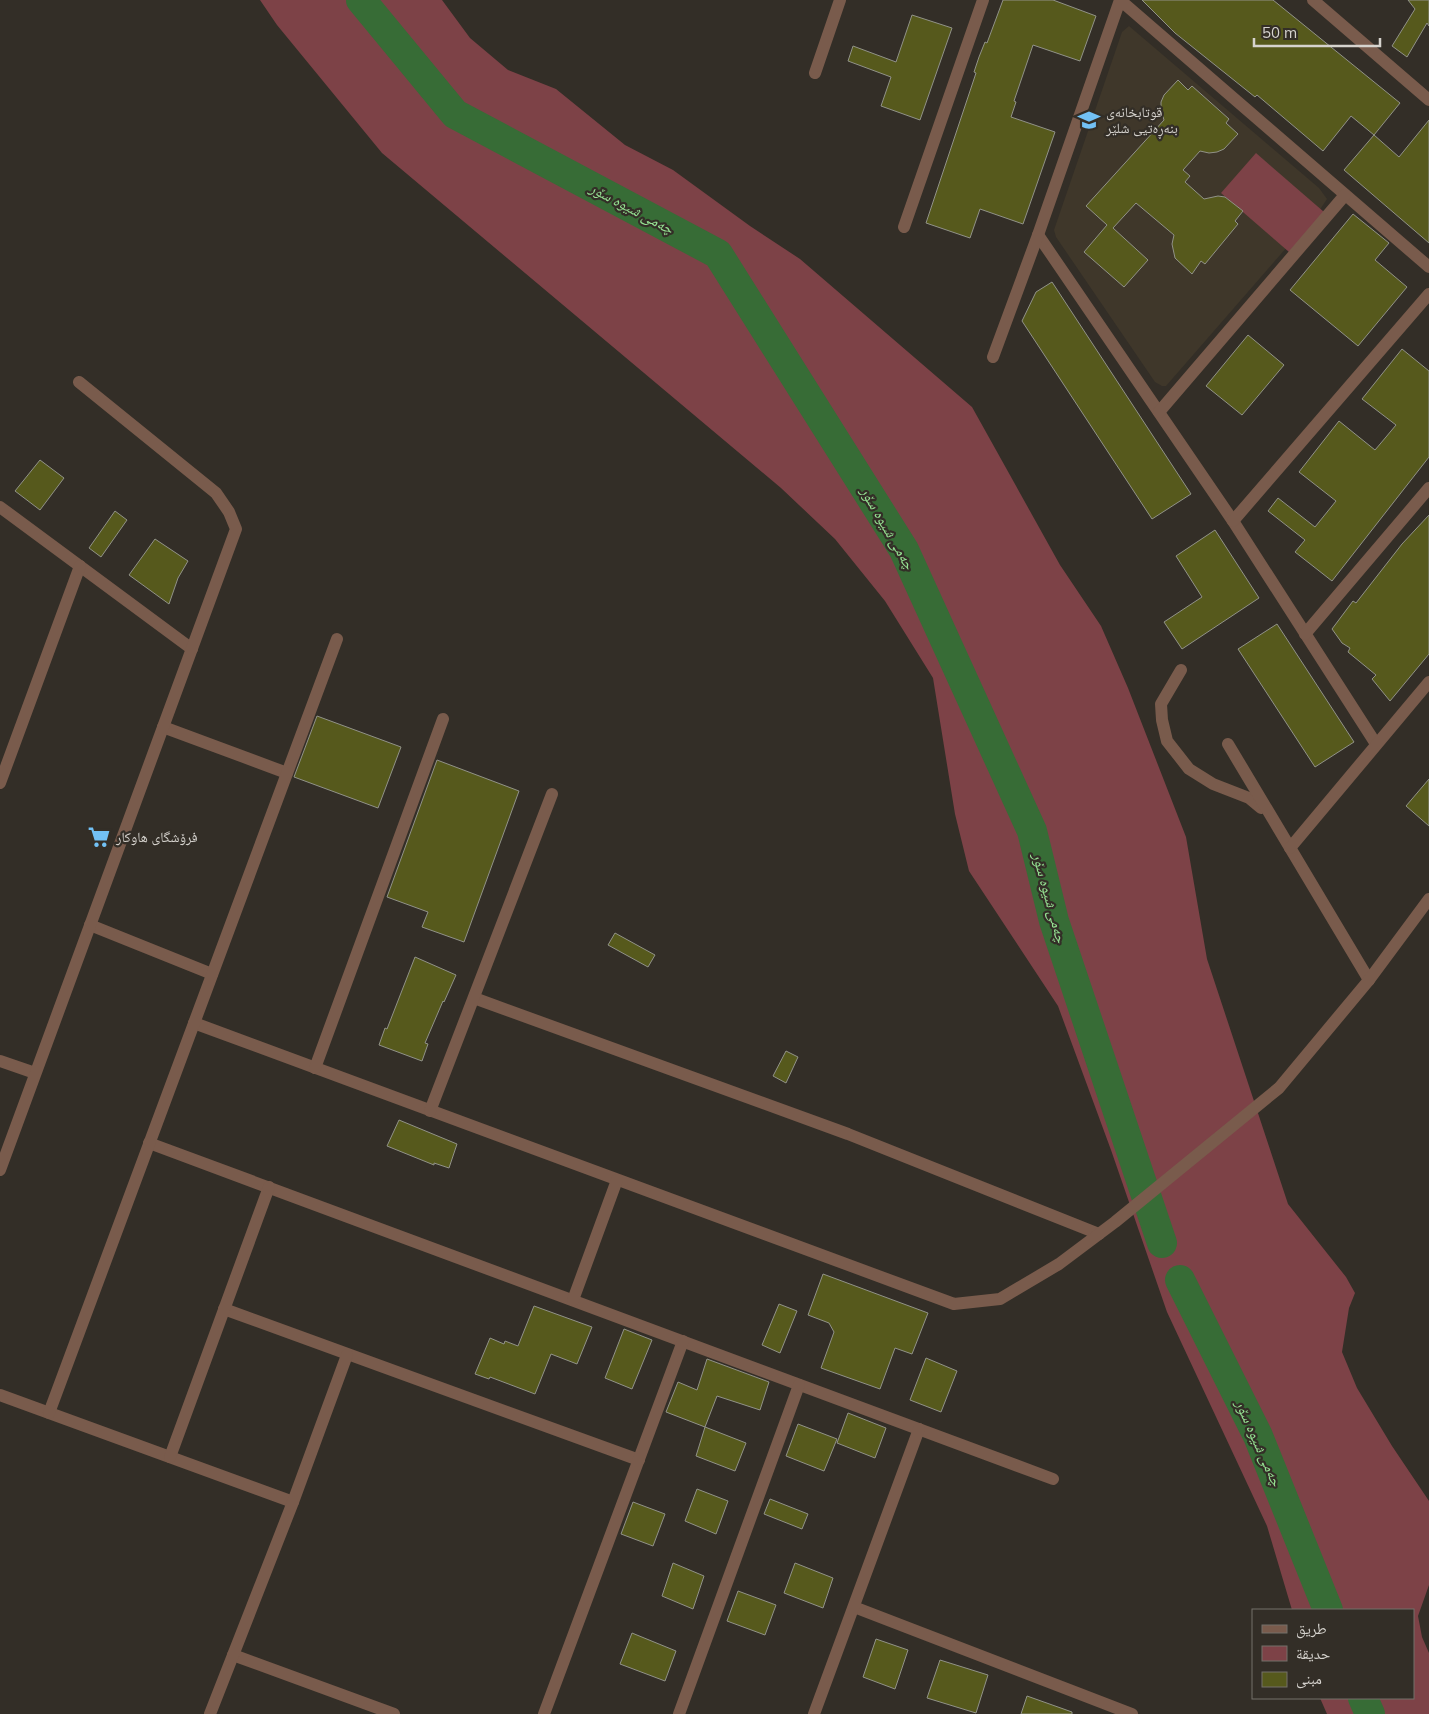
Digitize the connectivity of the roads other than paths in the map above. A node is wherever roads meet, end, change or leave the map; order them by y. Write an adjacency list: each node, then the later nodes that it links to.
1 (840, 0): 4 (street)
2 (983, 0): 7 (street)
3 (1313, 0): 5 (street)
4 (815, 72)
5 (1429, 100)
6 (1345, 195): 8 (street); 9 (street); 13 (street)
7 (904, 227)
8 (1038, 236): 11 (street); 13 (street)
9 (1429, 267)
10 (1429, 294): 16 (street)
11 (993, 357)
12 (79, 382): 20 (street)
13 (1159, 412): 16 (street)
14 (1429, 488): 18 (street)
15 (0, 507): 17 (street)
16 (1233, 521): 18 (street)
17 (80, 566): 20 (street); 28 (street)
18 (1305, 634): 26 (street)
19 (337, 639): 27 (street)
20 (192, 649): 24 (street)
21 (1181, 670): 30 (street)
22 (1429, 682): 26 (street)
23 (443, 719): 39 (street)
24 (163, 727): 27 (street); 33 (street)
25 (1228, 744): 30 (street)
26 (1376, 744): 31 (street)
27 (287, 773): 34 (street)
28 (0, 783)
29 (552, 794): 36 (street)
30 (1267, 812): 31 (street)
31 (1290, 848): 35 (street)
32 (1429, 899): 35 (street)
33 (90, 925): 34 (street); 40 (street)
34 (212, 974): 37 (street)
35 (1369, 980): 46 (street)
36 (474, 998): 41 (street); 46 (street)
37 (194, 1023): 39 (street); 42 (street)
38 (0, 1061): 40 (street)
39 (315, 1068): 41 (street)
40 (35, 1073): 43 (street)
41 (430, 1111): 44 (street)
42 (149, 1143): 45 (street); 53 (street)
43 (0, 1170)
44 (617, 1180): 46 (street); 47 (street)
45 (269, 1187): 47 (street); 48 (street)
46 (1099, 1234)
47 (573, 1300): 49 (street)
48 (224, 1309): 50 (street); 55 (street)
49 (683, 1341): 51 (street); 56 (street)
50 (347, 1355): 56 (street); 58 (street)
51 (799, 1385): 54 (street); 64 (street)
52 (0, 1395): 53 (street)
53 (49, 1413): 55 (street)
54 (920, 1430): 57 (street); 59 (street)
55 (170, 1458): 58 (street)
56 (639, 1460): 63 (street)
57 (1052, 1479)
58 (293, 1502): 60 (street)
59 (854, 1607): 65 (street); 66 (street)
60 (233, 1655): 61 (street); 62 (street)
61 (210, 1714)
62 (394, 1714)
63 (544, 1714)
64 (679, 1714)
65 (814, 1714)
66 (1132, 1714)

